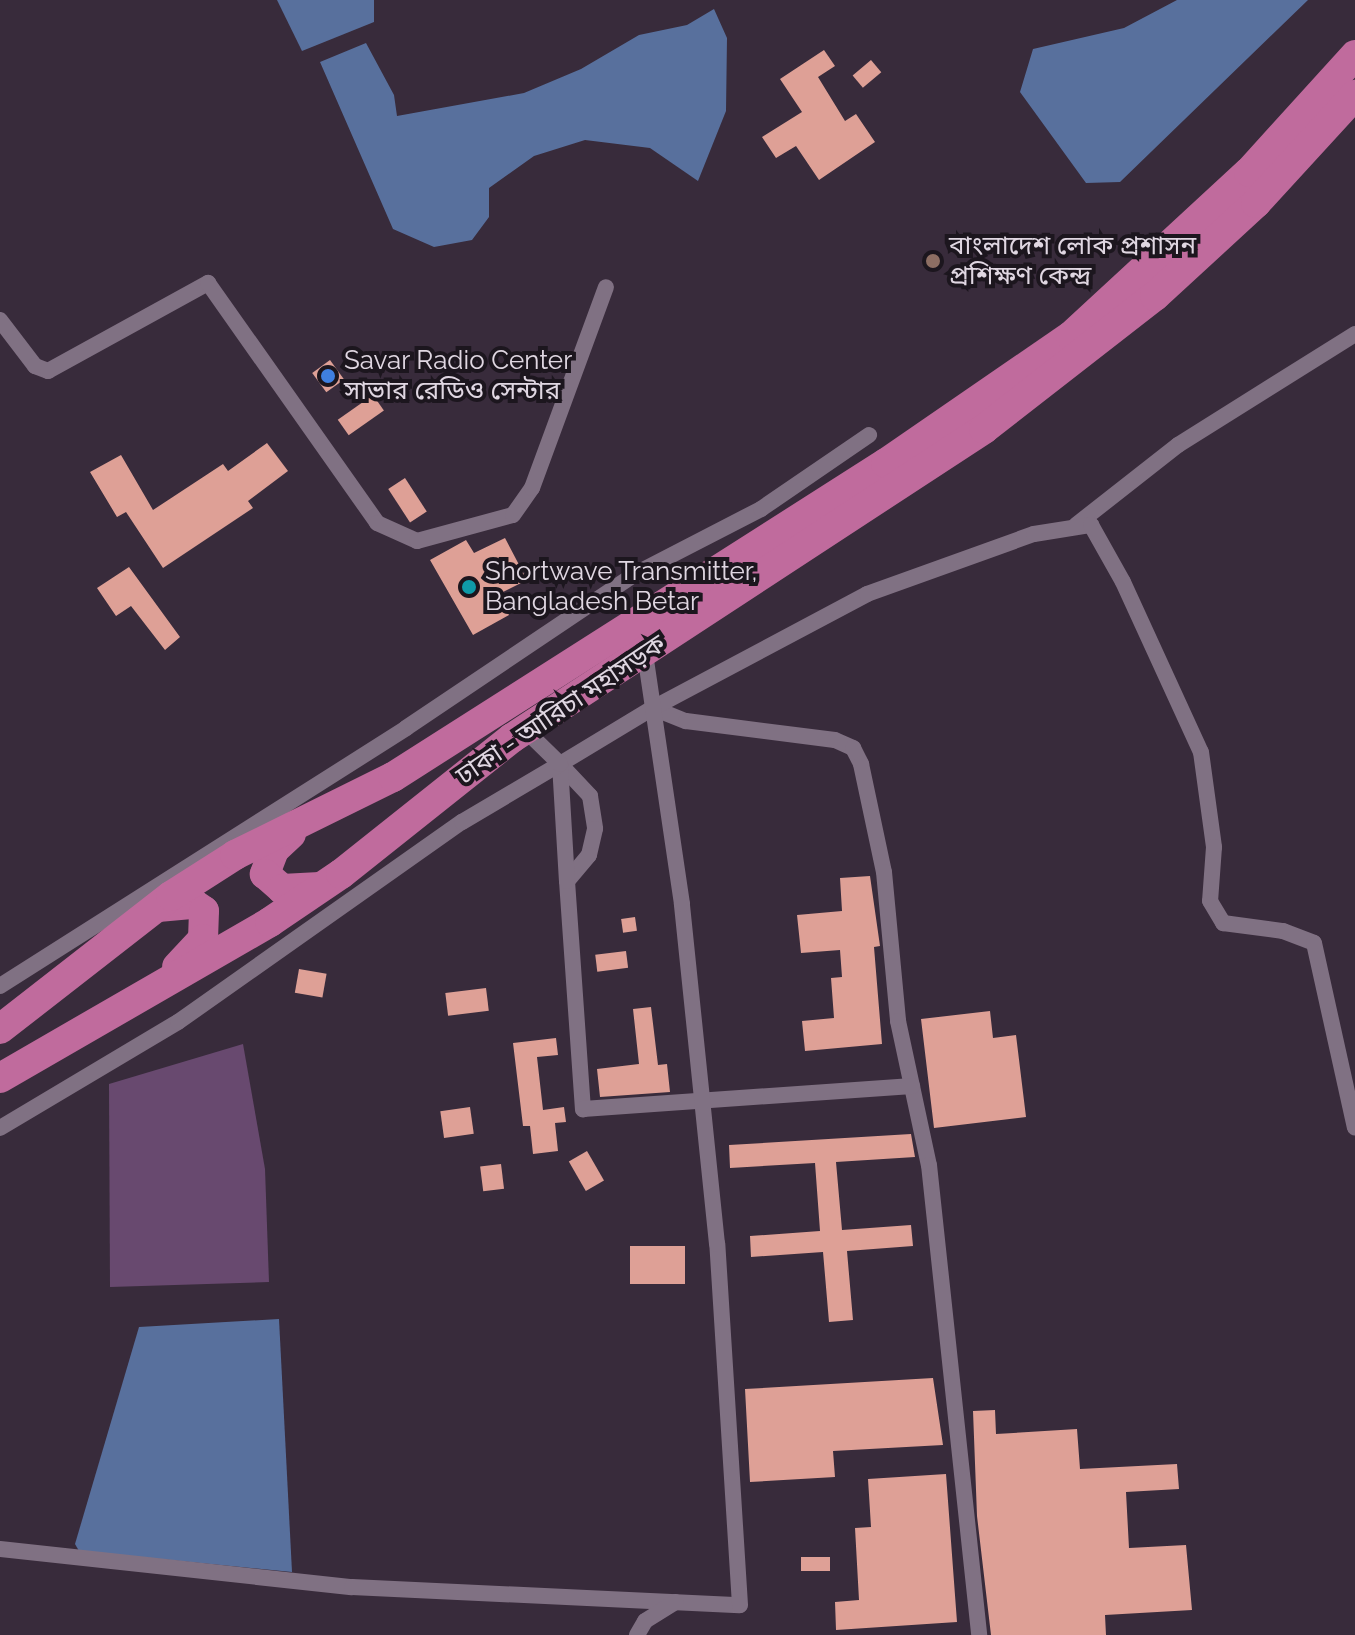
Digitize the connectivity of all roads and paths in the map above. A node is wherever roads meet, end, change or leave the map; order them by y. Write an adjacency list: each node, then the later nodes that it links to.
1 (1355, 55): 12 (highway, ঢাকা - আরিচা মহাসড়ক)
2 (1355, 95): 8 (highway, ঢাকা - আরিচা মহাসড়ক)
3 (606, 287): 4 (street)
4 (0, 320)
5 (1355, 334): 7 (street)
6 (869, 435): 16 (street)
7 (1076, 525): 9 (street); 23 (street)
8 (645, 653): 9 (street); 10 (highway, ঢাকা - আরিচা মহাসড়ক)
9 (653, 708): 11 (street); 20 (street); 21 (street)
10 (525, 730): 11 (street); 14 (highway, ঢাকা - আরিচা মহাসড়ক)
11 (560, 764): 13 (street); 13 (street); 22 (street)
12 (316, 816): 14 (highway); 15 (highway, ঢাকা - আরিচা মহাসড়ক)
13 (567, 881): 21 (street)
14 (322, 887): 17 (highway, ঢাকা - আরিচা মহাসড়ক)
15 (156, 908): 17 (highway); 18 (highway, ঢাকা - আরিচা মহাসড়ক)
16 (0, 986)
17 (150, 991): 19 (highway, ঢাকা - আরিচা মহাসড়ক)
18 (0, 1029)
19 (0, 1078)
20 (912, 1086): 21 (street); 27 (street)
21 (700, 1101): 25 (street)
22 (0, 1128)
23 (1355, 1128)
24 (0, 1549): 25 (street)
25 (675, 1602): 26 (street)
26 (637, 1635)
27 (979, 1635)

